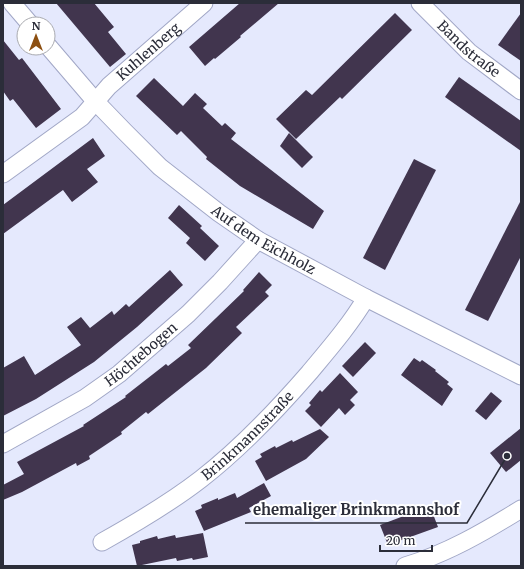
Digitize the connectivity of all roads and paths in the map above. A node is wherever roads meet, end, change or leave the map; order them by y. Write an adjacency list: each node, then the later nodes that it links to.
1 (12, 3): 4 (street)
2 (204, 3): 7 (street, Kuhlenberg)
3 (420, 3): 6 (street, Bandstraße)
4 (23, 16)
5 (56, 55): 7 (street, Auf dem Eichholz)
6 (521, 90)
7 (96, 102): 8 (street, Kuhlenberg); 9 (street, Auf dem Eichholz)
8 (3, 174)
9 (258, 240): 10 (street, Auf dem Eichholz); 12 (street, Höchtebogen)
10 (366, 298): 11 (street, Auf dem Eichholz); 14 (street, Brinkmannstraße)
11 (521, 376)
12 (3, 444)
13 (521, 509): 15 (street)
14 (102, 542)
15 (404, 566)

